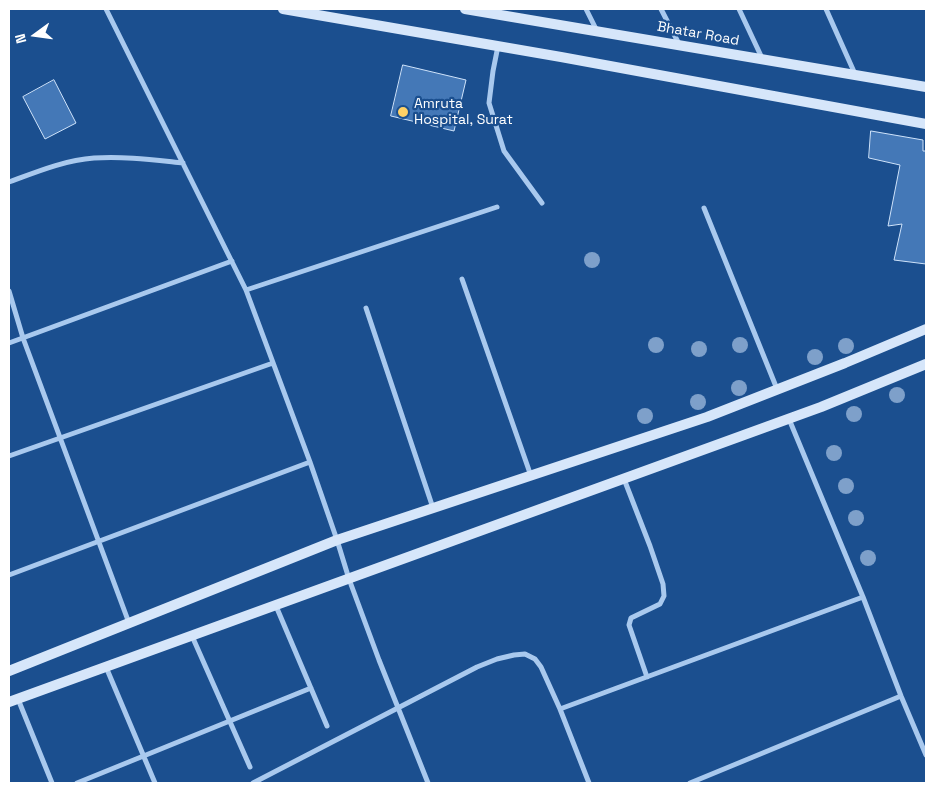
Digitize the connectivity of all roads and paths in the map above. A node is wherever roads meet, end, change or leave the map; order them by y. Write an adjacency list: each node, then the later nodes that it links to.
1 (106, 9): 16 (street)
2 (283, 9): 11 (street)
3 (465, 9): 8 (street, Bhatar Road)
4 (586, 9): 9 (street)
5 (661, 9): 10 (street)
6 (739, 9): 12 (street)
7 (826, 9): 13 (street)
8 (505, 12): 9 (street, Bhatar Road)
9 (597, 31): 10 (street, Bhatar Road)
10 (679, 45): 12 (street, Bhatar Road)
11 (498, 46): 15 (street); 18 (street)
12 (762, 59): 13 (street, Bhatar Road)
13 (855, 74): 14 (street, Bhatar Road)
14 (926, 87)
15 (926, 124)
16 (183, 164): 17 (street); 21 (street)
17 (9, 182)
18 (542, 203)
19 (497, 208): 23 (street)
20 (704, 208): 31 (street)
21 (232, 261): 23 (street); 27 (street)
22 (462, 279): 36 (street)
23 (246, 290): 29 (street)
24 (9, 291): 27 (street)
25 (366, 308): 38 (street)
26 (926, 329): 31 (street)
27 (23, 338): 28 (street); 33 (street)
28 (9, 343)
29 (273, 363): 33 (street); 35 (street)
30 (926, 364): 32 (street)
31 (777, 390): 36 (street)
32 (789, 419): 37 (street); 43 (street)
33 (60, 438): 34 (street); 40 (street)
34 (9, 456)
35 (310, 462): 39 (street); 40 (street)
36 (531, 476): 38 (street)
37 (624, 480): 42 (street); 49 (street)
38 (433, 508): 39 (street)
39 (337, 540): 42 (street); 45 (street)
40 (98, 541): 41 (street); 45 (street)
41 (9, 574)
42 (349, 579): 44 (street); 53 (street)
43 (863, 597): 49 (street); 51 (street)
44 (276, 606): 46 (street); 50 (street)
45 (129, 624): 48 (street)
46 (192, 636): 47 (street); 55 (street)
47 (106, 667): 52 (street); 58 (street)
48 (9, 671)
49 (647, 677): 54 (street)
50 (311, 688): 55 (street); 56 (street)
51 (901, 696): 57 (street); 66 (street)
52 (13, 701): 60 (street)
53 (398, 708): 54 (street); 63 (street); 64 (street)
54 (560, 709): 65 (street)
55 (230, 722): 58 (street); 59 (street)
56 (327, 726)
57 (926, 756)
58 (143, 757): 61 (street); 62 (street)
59 (250, 767)
60 (52, 783)
61 (77, 783)
62 (155, 783)
63 (253, 783)
64 (428, 783)
65 (589, 783)
66 (690, 783)

